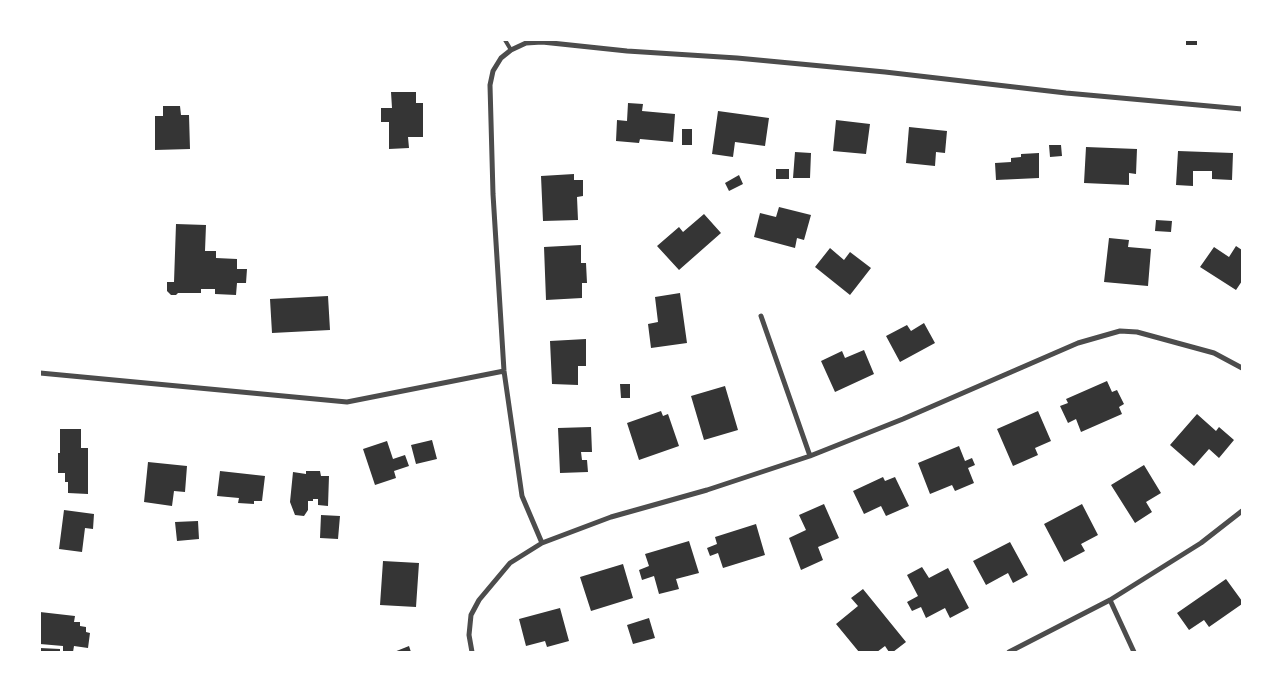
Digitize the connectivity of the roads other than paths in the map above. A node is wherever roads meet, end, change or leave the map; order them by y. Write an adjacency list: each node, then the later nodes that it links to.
1 (506, 40): 2 (lane)
2 (511, 50): 3 (street); 6 (street)
3 (1242, 109)
4 (761, 316): 8 (street)
5 (1242, 368): 8 (street)
6 (504, 371): 7 (street); 10 (street)
7 (40, 373)
8 (810, 456): 10 (street)
9 (1242, 511): 11 (street)
10 (542, 543): 12 (street)
11 (1110, 600): 13 (street); 14 (street)
12 (472, 652)
13 (1009, 652)
14 (1134, 652)

